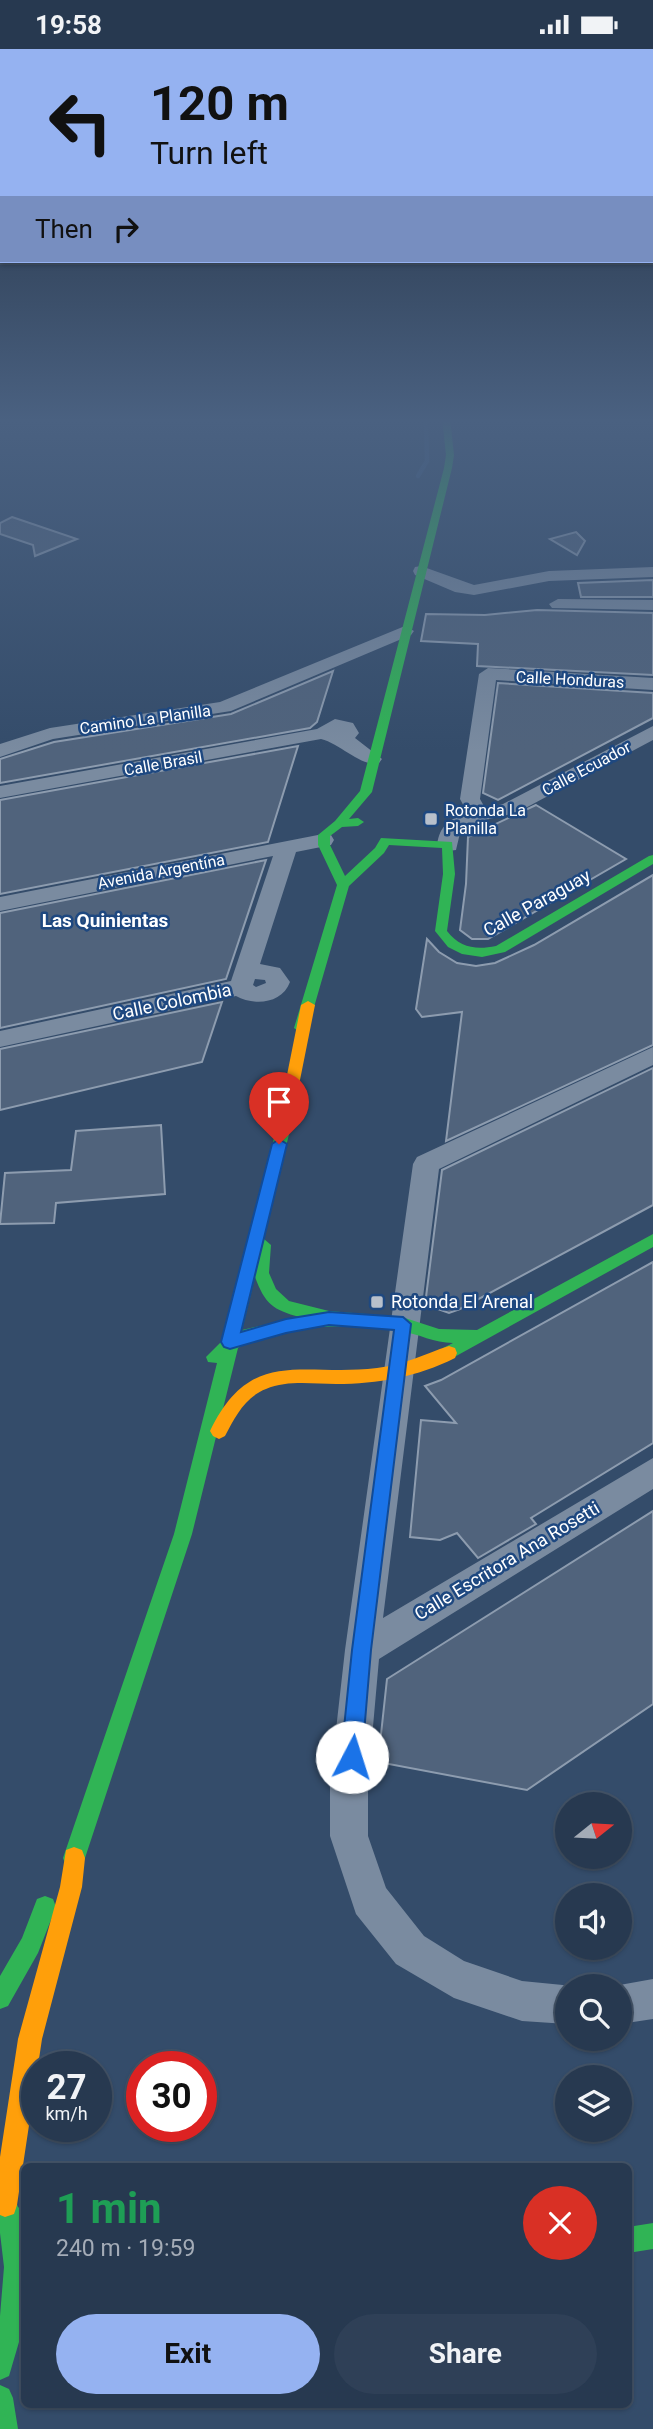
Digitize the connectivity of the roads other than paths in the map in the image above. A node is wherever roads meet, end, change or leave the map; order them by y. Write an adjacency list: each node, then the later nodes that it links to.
1 (431, 529): 2 (main road)
2 (421, 571): 3 (street); 6 (main road)
3 (653, 572)
4 (558, 604): 5 (street)
5 (653, 605)
6 (405, 631): 9 (street, Camino La Planilla); 10 (main road)
7 (653, 684): 12 (street, Calle Honduras)
8 (653, 732): 12 (street, Calle Ecuador)
9 (0, 751)
10 (372, 759): 11 (street, Calle Brasil); 13 (main road)
11 (0, 792)
12 (479, 815): 15 (street, Calle Ecuador)
13 (339, 824): 14 (main road); 17 (main road)
14 (326, 845): 16 (street, Avenida Argentína); 17 (main road); 19 (main road)
15 (448, 845): 17 (main road); 18 (main road, Calle Paraguay)
16 (287, 847): 20 (street, Avenida Argentína); 22 (street, Calle Colombia)
17 (380, 847): 19 (main road)
18 (653, 859)
19 (343, 885): 21 (main road)
20 (0, 904)
21 (308, 1005): 24 (main road); 25 (main road)
22 (0, 1039)
23 (653, 1055): 30 (street)
24 (285, 1120): 28 (main road); 33 (main road)
25 (253, 1181)
26 (247, 1206): 33 (main road)
27 (653, 1241): 31 (main road)
28 (337, 1320): 29 (main road); 30 (main road); 34 (main road)
29 (311, 1323): 32 (main road); 33 (main road)
30 (403, 1324): 31 (main road); 38 (street)
31 (476, 1336): 38 (main road)
32 (297, 1338)
33 (230, 1342): 35 (main road); 41 (main road); 43 (main road)
34 (366, 1342)
35 (243, 1353)
36 (363, 1360): 40 (main road)
37 (272, 1361): 39 (main road)
38 (397, 1374): 40 (main road); 45 (street)
39 (318, 1375): 40 (main road); 43 (main road)
40 (338, 1377)
41 (199, 1398)
42 (653, 1472): 45 (street, Calle Escritora Ana Rosetti)
43 (192, 1493): 46 (main road)
44 (155, 1564): 46 (main road)
45 (362, 1650): 51 (street)
46 (136, 1666): 47 (main road)
47 (74, 1854): 48 (main road); 52 (main road)
48 (0, 1997)
49 (653, 1999): 50 (street)
50 (632, 2002)
51 (555, 2003)
52 (5, 2206): 53 (main road); 56 (main road)
53 (21, 2225)
54 (653, 2236): 55 (main road)
55 (632, 2239)
56 (0, 2367)
57 (0, 2398): 58 (main road)
58 (4, 2429)

